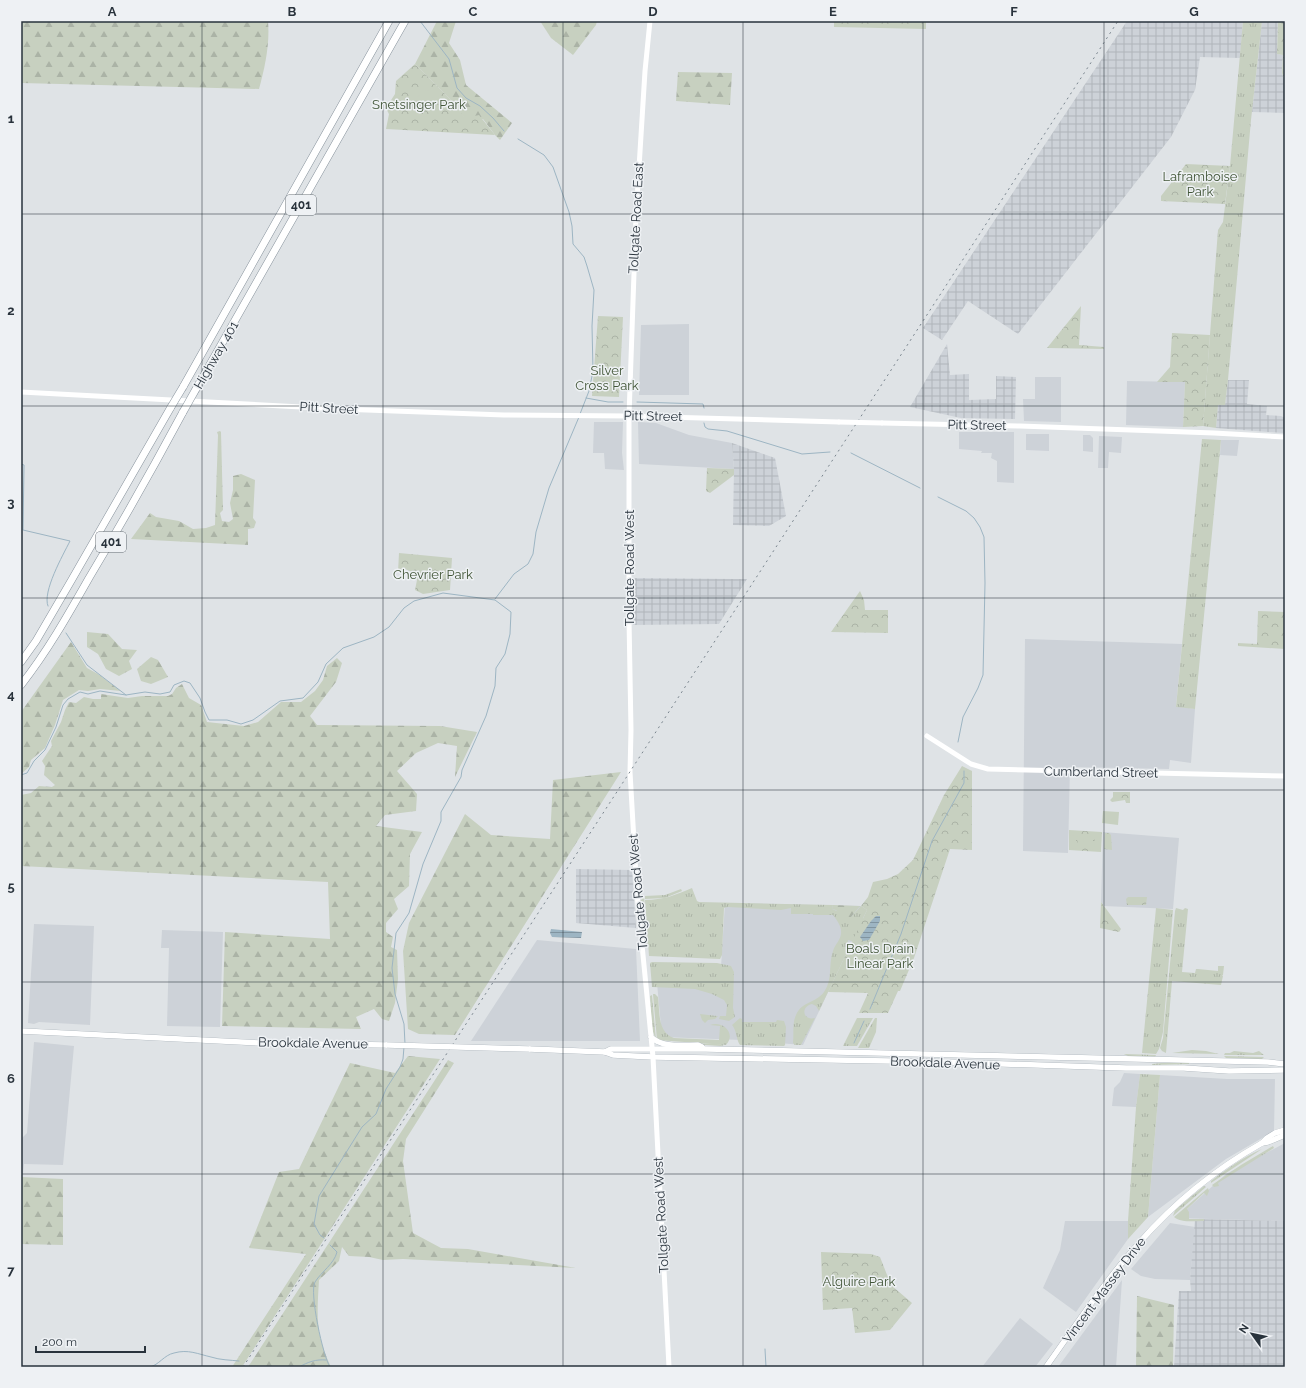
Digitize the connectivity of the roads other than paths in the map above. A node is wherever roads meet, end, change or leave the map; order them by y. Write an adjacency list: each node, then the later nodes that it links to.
1 (389, 21): 7 (highway, Highway 401 / 401, bridge)
2 (405, 21): 8 (highway, Highway 401 / 401, bridge)
3 (650, 21): 5 (street, Tollgate Road East)
4 (21, 392): 5 (street, Pitt Street)
5 (629, 416): 6 (street, Pitt Street, bridge); 12 (street, Tollgate Road West)
6 (1285, 437)
7 (21, 662)
8 (21, 685)
9 (927, 736): 10 (street, Cumberland Street)
10 (1285, 776)
11 (21, 1032): 15 (main road, Brookdale Avenue, bridge)
12 (651, 1037): 13 (street, Tollgate Road West); 14 (main road)
13 (652, 1049): 14 (main road, Brookdale Avenue); 15 (main road, Brookdale Avenue); 16 (street, Tollgate Road West)
14 (706, 1049): 17 (main road, Brookdale Avenue)
15 (605, 1052): 16 (main road, Brookdale Avenue)
16 (653, 1057): 18 (main road, Brookdale Avenue); 22 (street, Tollgate Road West)
17 (1285, 1064)
18 (1285, 1070)
19 (1285, 1130): 21 (main road, Vincent Massey Drive)
20 (1285, 1135): 21 (main road, Vincent Massey Drive)
21 (1262, 1143): 23 (main road, Vincent Massey Drive)
22 (669, 1367)
23 (1046, 1367)

